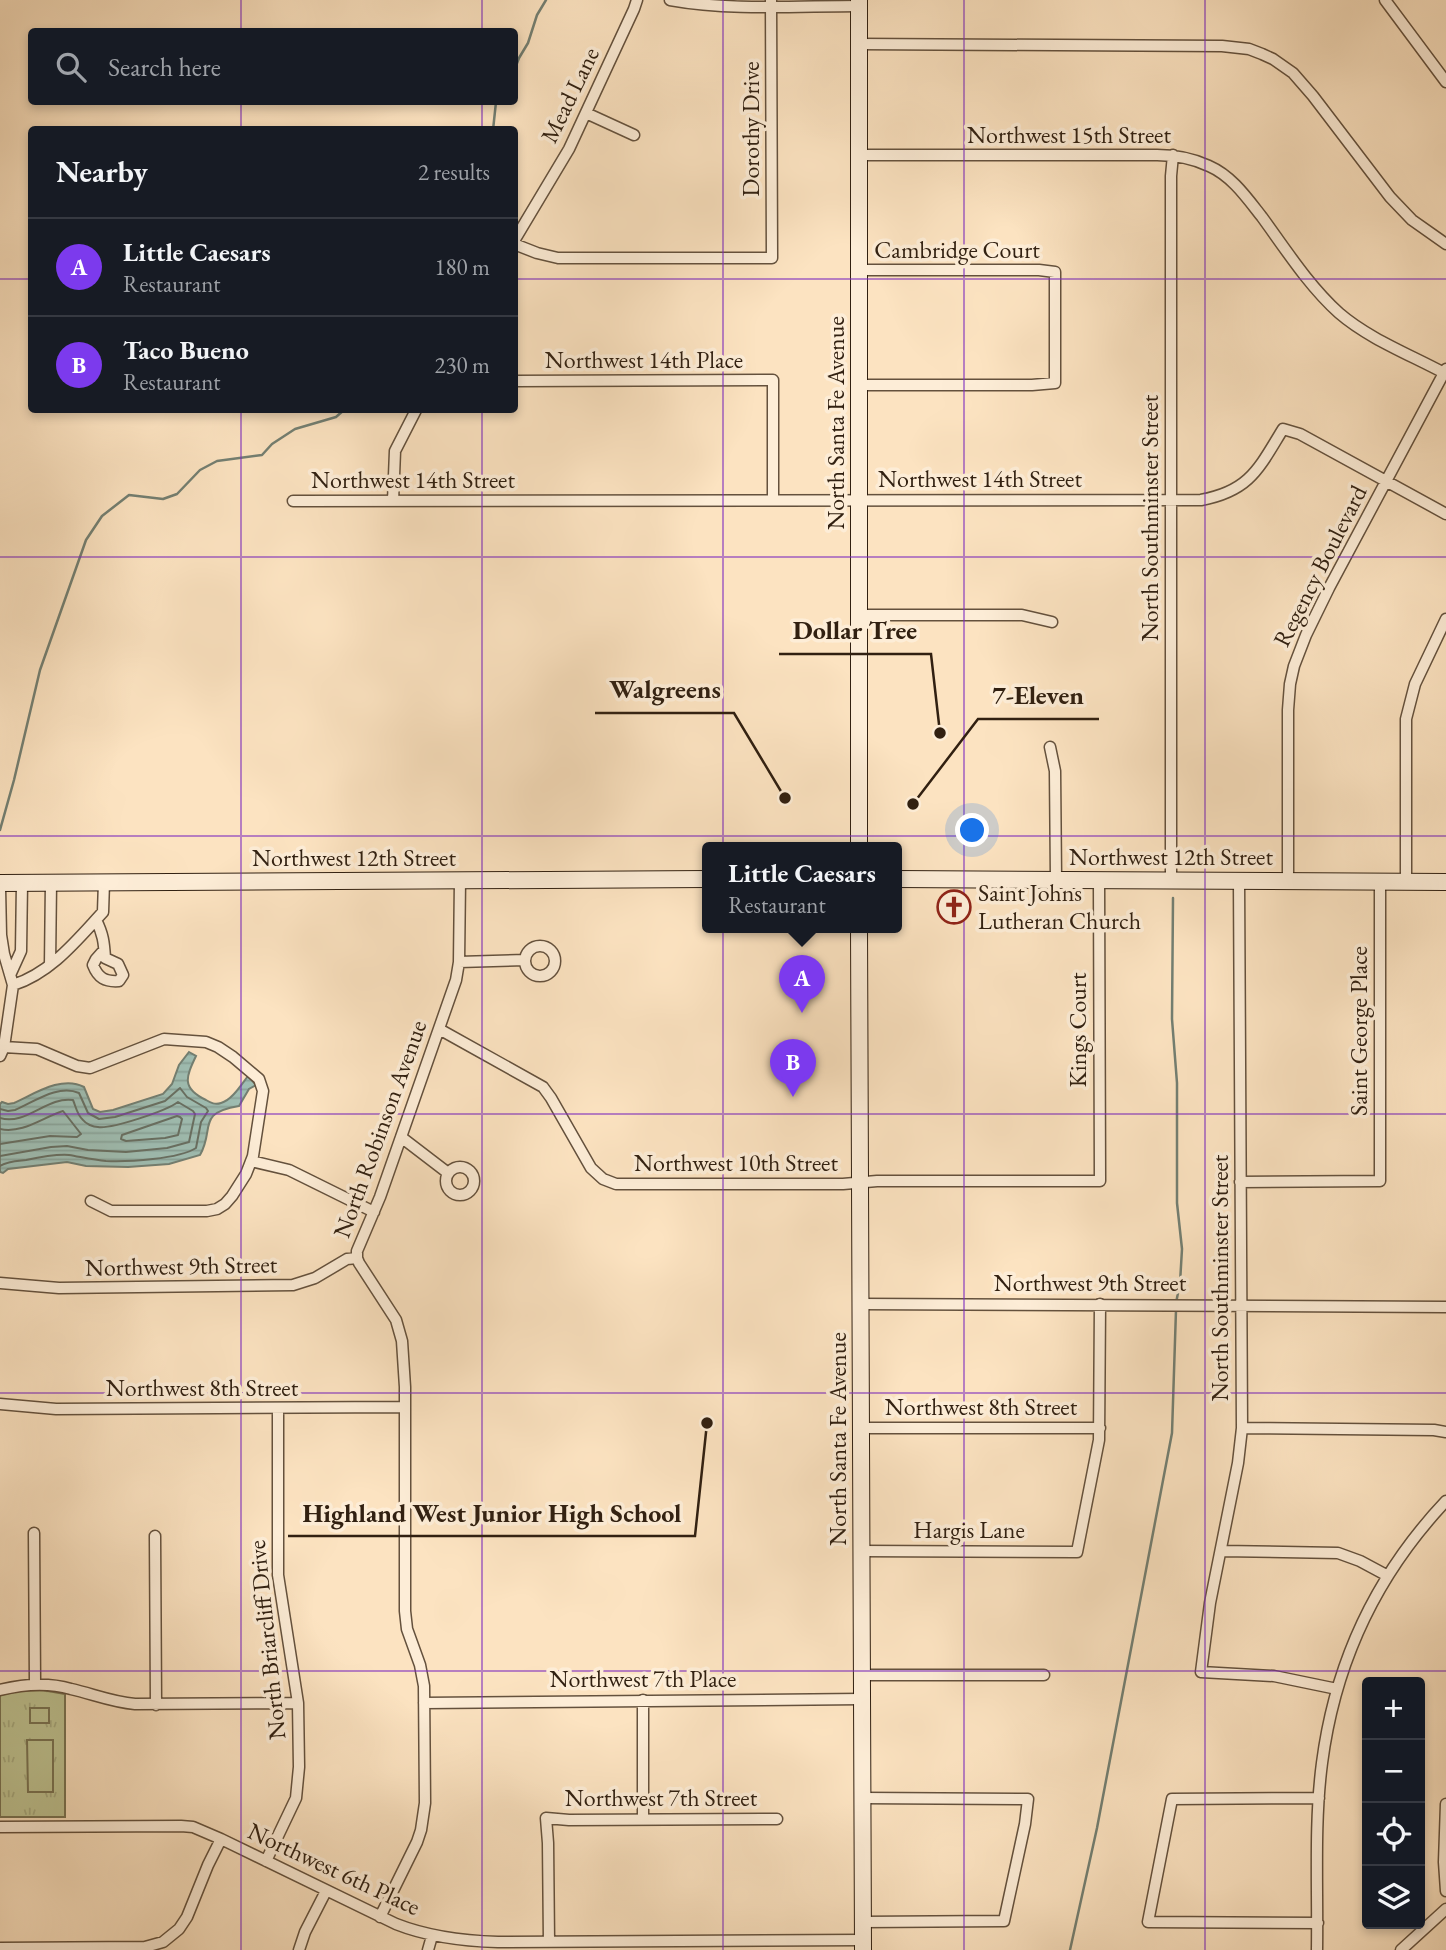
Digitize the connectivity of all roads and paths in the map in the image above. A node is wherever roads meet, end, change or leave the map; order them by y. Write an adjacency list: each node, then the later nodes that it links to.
1 (637, 0): 8 (street, Mead Lane)
2 (670, 0): 4 (street)
3 (1385, 0): 7 (street)
4 (771, 3): 5 (street); 13 (street, Dorothy Drive)
5 (859, 3): 6 (main road, North Santa Fe Avenue)
6 (859, 44): 10 (main road, North Santa Fe Avenue); 14 (street)
7 (1446, 82)
8 (586, 113): 9 (street); 12 (street, Mead Lane)
9 (634, 135)
10 (859, 155): 11 (street, Northwest 15th Street); 15 (main road, North Santa Fe Avenue)
11 (1173, 155): 16 (street, Northwest 15th Street); 21 (street, North Southminster Street)
12 (518, 235)
13 (518, 244)
14 (1446, 244)
15 (859, 270): 18 (main road, North Santa Fe Avenue); 18 (street, Cambridge Court)
16 (1445, 372): 20 (street, Regency Boulevard)
17 (518, 381): 22 (street, Northwest 14th Place)
18 (859, 385): 23 (main road, North Santa Fe Avenue)
19 (414, 413): 25 (street)
20 (1386, 482): 21 (street, Northwest 14th Street); 26 (street, Northwest 14th Street); 39 (street, Regency Boulevard)
21 (1171, 499): 23 (street, Northwest 14th Street); 37 (street, North Southminster Street)
22 (774, 500): 23 (street, Northwest 14th Street); 25 (street, Northwest 14th Street)
23 (858, 500): 27 (main road, North Santa Fe Avenue)
24 (293, 501): 25 (street, Northwest 14th Street)
25 (393, 501)
26 (1446, 514)
27 (859, 615): 29 (street); 31 (main road, North Santa Fe Avenue)
28 (1446, 619): 41 (street)
29 (1052, 622)
30 (1050, 747): 34 (street)
31 (859, 842)
32 (702, 879): 35 (main road, Northwest 12th Street)
33 (902, 879): 34 (main road, Northwest 12th Street)
34 (1056, 879): 36 (main road, Northwest 12th Street)
35 (460, 880): 42 (main road, Northwest 12th Street); 51 (street, North Robinson Avenue)
36 (1099, 880): 37 (main road, Northwest 12th Street); 60 (street, Kings Court)
37 (1171, 880): 38 (main road, Northwest 12th Street)
38 (1239, 880): 39 (main road, Northwest 12th Street); 62 (street, North Southminster Street)
39 (1288, 881): 40 (main road, Northwest 12th Street)
40 (1380, 881): 41 (main road, Northwest 12th Street); 62 (street, Saint George Place)
41 (1406, 881): 43 (main road, Northwest 12th Street)
42 (104, 882): 45 (main road, Northwest 12th Street); 47 (street)
43 (1446, 882)
44 (22, 883): 45 (main road, Northwest 12th Street); 46 (main road, Northwest 12th Street); 53 (street)
45 (51, 883): 52 (street)
46 (0, 885): 53 (street)
47 (96, 920): 49 (street); 52 (street)
48 (859, 933): 61 (main road, North Santa Fe Avenue)
49 (104, 950)
50 (526, 960): 51 (street)
51 (459, 962): 55 (street, North Robinson Avenue)
52 (50, 965): 54 (street)
53 (11, 973): 54 (street)
54 (13, 985): 56 (street)
55 (439, 1029): 57 (street, North Robinson Avenue); 61 (street, Northwest 10th Street)
56 (2, 1051): 58 (street)
57 (401, 1137): 59 (street); 64 (street, North Robinson Avenue)
58 (251, 1161): 63 (street); 64 (street)
59 (449, 1173)
60 (1100, 1181): 61 (street, Northwest 10th Street)
61 (860, 1182): 67 (main road, North Santa Fe Avenue)
62 (1240, 1182): 69 (street, North Southminster Street)
63 (91, 1201)
64 (374, 1212): 65 (street, North Robinson Avenue)
65 (357, 1258): 66 (street, Northwest 9th Street); 72 (street, North Robinson Avenue)
66 (0, 1283)
67 (860, 1304): 68 (street, Northwest 9th Street); 74 (main road, North Santa Fe Avenue)
68 (1100, 1304): 69 (street, Northwest 9th Street); 75 (street)
69 (1241, 1305): 70 (street, Northwest 9th Street); 76 (street, North Southminster Street)
70 (1446, 1307)
71 (0, 1404): 73 (street, Northwest 8th Street)
72 (405, 1407): 73 (street, Northwest 8th Street); 92 (street, North Robinson Avenue)
73 (278, 1408): 91 (street, North Briarcliff Drive)
74 (861, 1427): 75 (street, Northwest 8th Street); 81 (main road, North Santa Fe Avenue)
75 (1100, 1428): 81 (street, Hargis Lane)
76 (1242, 1428): 77 (street); 82 (street, North Southminster Street)
77 (1446, 1432)
78 (1446, 1501): 83 (street)
79 (34, 1533): 86 (street)
80 (155, 1536): 93 (street)
81 (861, 1551): 84 (main road, North Santa Fe Avenue)
82 (1221, 1551): 83 (street); 87 (street, North Southminster Street)
83 (1388, 1576): 87 (street)
84 (862, 1675): 85 (street); 89 (main road, North Santa Fe Avenue)
85 (1044, 1675)
86 (34, 1684): 88 (street); 93 (street)
87 (1337, 1689): 95 (street)
88 (0, 1690)
89 (862, 1699): 90 (street, Northwest 7th Place); 94 (main road, North Santa Fe Avenue)
90 (643, 1700): 92 (street, Northwest 7th Place); 97 (street)
91 (298, 1703): 93 (street); 101 (street, North Briarcliff Drive)
92 (424, 1703): 105 (street, North Robinson Avenue)
93 (156, 1705)
94 (862, 1798): 106 (main road, North Santa Fe Avenue); 106 (street)
95 (1319, 1798): 107 (street); 107 (street)
96 (1446, 1804): 103 (street)
97 (643, 1819): 98 (street, Northwest 7th Street); 109 (street, Northwest 7th Street)
98 (777, 1819)
99 (0, 1827): 100 (street, Northwest 6th Place)
100 (221, 1839): 101 (street, Northwest 6th Place); 111 (street)
101 (266, 1861): 102 (street, Northwest 6th Place)
102 (326, 1891): 105 (street, Northwest 6th Place); 112 (street)
103 (1446, 1891)
104 (1446, 1909): 115 (street)
105 (380, 1917): 108 (street, Northwest 6th Place)
106 (863, 1922): 110 (main road, North Santa Fe Avenue)
107 (1318, 1923): 114 (street)
108 (432, 1936): 109 (street, Northwest 6th Place); 113 (street)
109 (550, 1942): 110 (street, Northwest 6th Place)
110 (863, 1945)
111 (0, 1948)
112 (299, 1950)
113 (428, 1950)
114 (1317, 1950)
115 (1401, 1950)

